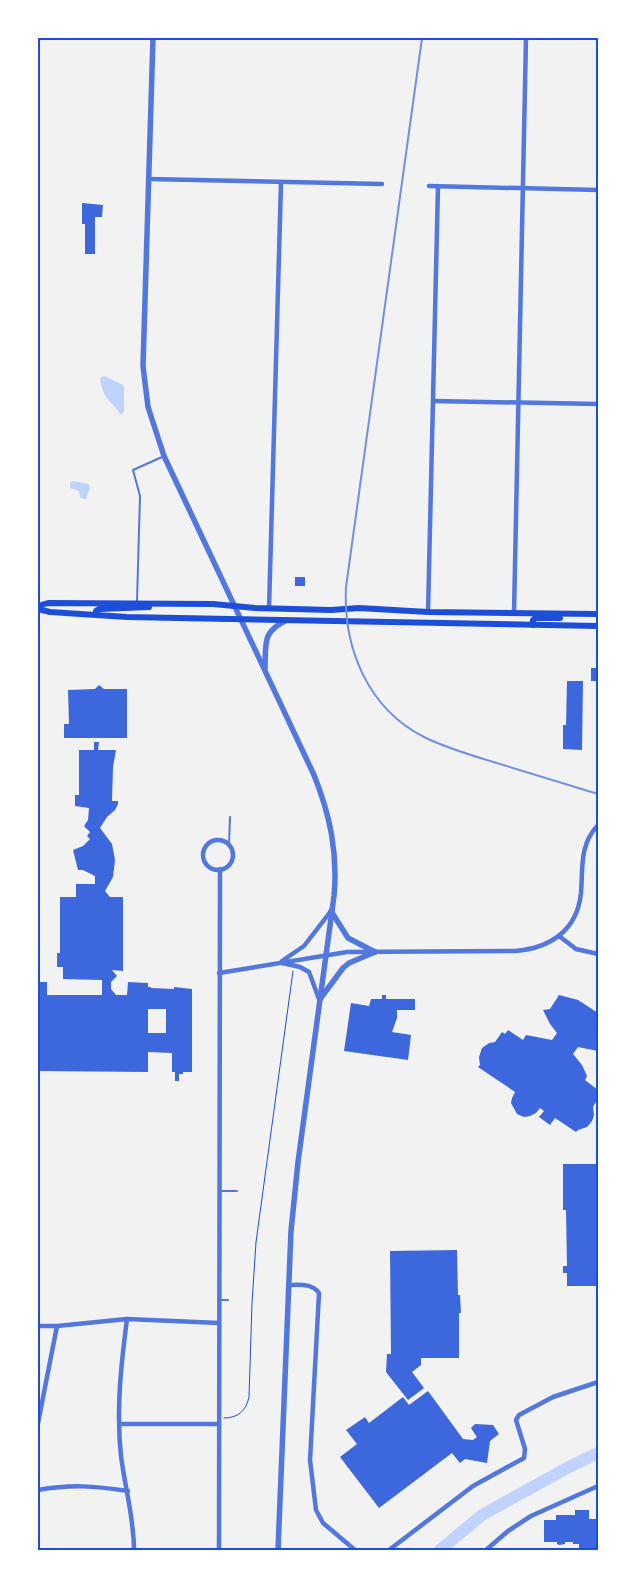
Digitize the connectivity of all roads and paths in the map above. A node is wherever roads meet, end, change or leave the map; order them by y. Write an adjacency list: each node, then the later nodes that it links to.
1 (152, 38): 3 (street)
2 (526, 38): 8 (street)
3 (148, 180): 4 (street); 13 (street)
4 (282, 183): 5 (street); 17 (street)
5 (382, 184)
6 (429, 186): 7 (street)
7 (438, 186): 8 (street); 10 (street)
8 (523, 189): 9 (street); 11 (street)
9 (598, 190)
10 (433, 401): 11 (street); 18 (street)
11 (518, 403): 12 (street); 19 (street)
12 (598, 404)
13 (164, 456): 14 (lane); 15 (street)
14 (137, 606): 15 (main road); 16 (main road); 21 (main road)
15 (236, 606): 17 (main road); 22 (street)
16 (38, 607): 21 (main road)
17 (269, 609): 18 (main road)
18 (428, 612): 19 (main road)
19 (514, 613): 20 (main road)
20 (598, 614): 24 (main road)
21 (96, 615): 22 (main road)
22 (242, 619): 23 (main road); 26 (street)
23 (288, 620): 24 (main road); 26 (street)
24 (533, 625): 25 (main road)
25 (598, 626)
26 (265, 670): 31 (street)
27 (230, 817): 29 (lane)
28 (598, 825): 32 (street)
29 (229, 845): 30 (street); 30 (street)
30 (220, 869): 38 (street)
31 (332, 911): 33 (street); 35 (street); 36 (street)
32 (559, 936): 33 (street); 34 (street)
33 (375, 952): 35 (street); 39 (street)
34 (598, 954)
35 (325, 955): 36 (street); 39 (street)
36 (278, 963): 38 (street); 39 (street)
37 (293, 970): 50 (path)
38 (219, 973): 40 (street)
39 (320, 1000): 42 (street)
40 (219, 1191): 41 (lane); 43 (street)
41 (237, 1191)
42 (288, 1285): 59 (street); 60 (street)
43 (219, 1300): 44 (lane); 46 (street)
44 (228, 1300)
45 (127, 1319): 46 (street); 48 (street); 52 (street)
46 (219, 1323): 53 (street)
47 (38, 1326): 48 (street)
48 (57, 1326): 51 (street)
49 (598, 1382): 61 (street)
50 (224, 1418)
51 (38, 1423)
52 (120, 1424): 53 (street); 56 (street)
53 (219, 1424): 58 (street)
54 (598, 1486): 62 (street)
55 (38, 1490): 56 (street)
56 (128, 1492): 57 (street)
57 (134, 1550)
58 (219, 1550)
59 (278, 1550)
60 (355, 1550)
61 (390, 1550)
62 (486, 1550)

